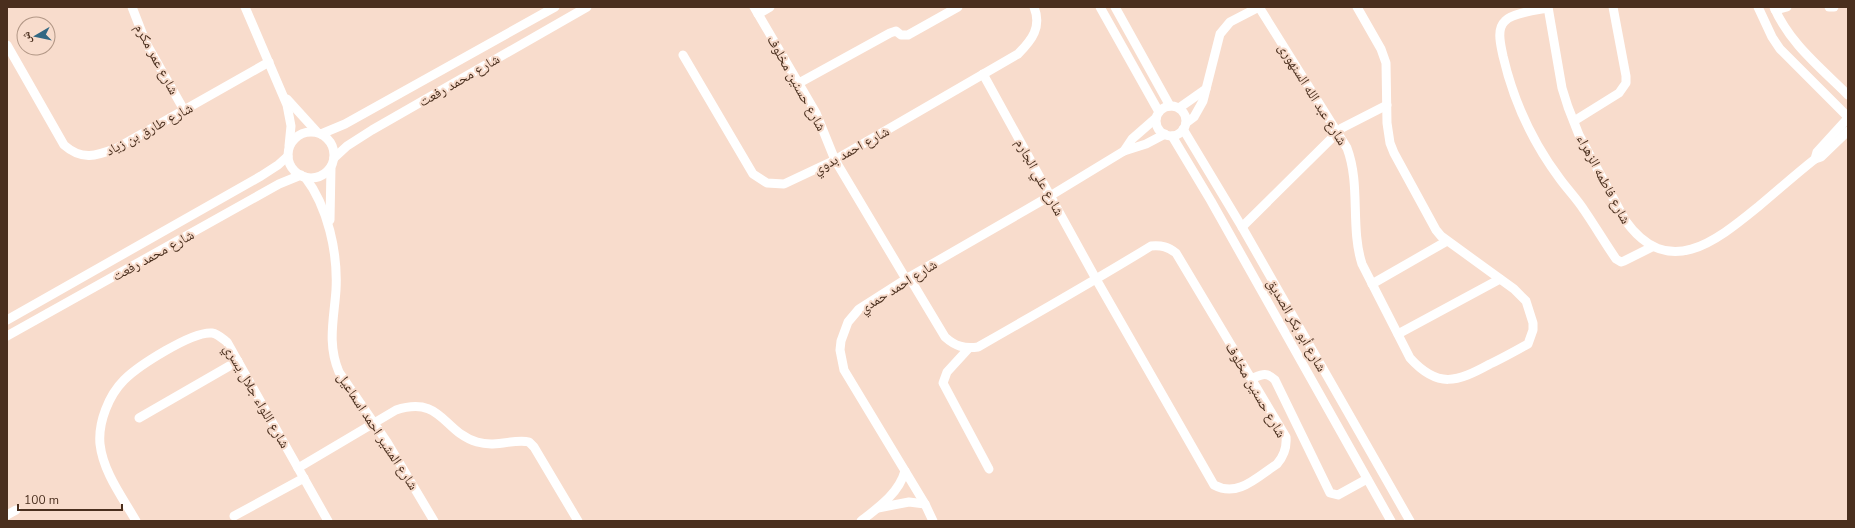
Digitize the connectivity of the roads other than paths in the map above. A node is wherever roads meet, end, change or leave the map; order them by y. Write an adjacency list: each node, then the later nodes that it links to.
1 (132, 7): 30 (street, شارع عمر مكرم)
2 (245, 7): 22 (street)
3 (555, 7): 37 (street, شارع محمد رفعت)
4 (587, 7): 42 (street, شارع محمد رفعت)
5 (770, 7): 19 (street)
6 (958, 7): 24 (street)
7 (1034, 7): 23 (street, شارع احمد بدوي)
8 (1100, 7): 31 (street)
9 (1115, 7): 29 (street)
10 (1259, 7): 25 (street); 36 (street, شارع عبد الله السنهورى)
11 (1357, 7): 28 (street, شارع عبد الله السنهورى)
12 (1548, 7): 33 (street, شارع فاطمه الزهراء); 51 (street)
13 (1613, 7): 33 (street)
14 (1758, 7): 32 (street)
15 (1787, 7): 18 (street)
16 (1828, 7): 17 (street)
17 (1834, 7)
18 (1774, 8): 27 (street)
19 (756, 10): 24 (street, شارع حسنين مخلوف)
20 (7, 45): 30 (street, شارع طارق بن زياد)
21 (683, 56): 44 (street, شارع احمد بدوي)
22 (269, 62): 26 (street); 30 (street, شارع طارق بن زياد)
23 (983, 74): 44 (street, شارع احمد بدوي); 47 (street, شارع علي الجارم)
24 (799, 83): 44 (street, شارع حسنين مخلوف)
25 (1206, 89): 29 (street); 34 (street)
26 (282, 92): 37 (street); 39 (street)
27 (1848, 95)
28 (1387, 104): 36 (street); 49 (street, شارع عبد الله السنهورى)
29 (1174, 107): 31 (street); 34 (street)
30 (184, 110)
31 (1158, 115): 38 (street); 40 (street, شارع احمد حمدي)
32 (1848, 117): 43 (street, شارع فاطمه الزهراء)
33 (1574, 121): 51 (street, شارع فاطمه الزهراء)
34 (1184, 126): 38 (street); 48 (street, شارع أبو بكر الصديق)
35 (1848, 131): 43 (street, شارع فاطمه الزهراء)
36 (1338, 132): 48 (street); 55 (street, شارع عبد الله السنهورى)
37 (319, 133): 39 (street); 42 (street)
38 (1169, 135): 40 (street, شارع احمد حمدي); 68 (street, شارع أبو بكر الصديق)
39 (289, 146): 41 (street)
40 (1124, 151): 47 (street, شارع احمد حمدي)
41 (288, 156): 46 (street); 56 (street, شارع محمد رفعت)
42 (334, 158): 45 (street)
43 (1815, 158): 51 (street, شارع فاطمه الزهراء)
44 (835, 160): 52 (street, شارع حسنين مخلوف)
45 (331, 167): 46 (street); 50 (street, شارع المشير احمد اسماعيل)
46 (303, 176): 50 (street, شارع المشير احمد اسماعيل); 58 (street, شارع محمد رفعت)
47 (1050, 196): 52 (street, شارع احمد حمدي); 53 (street, شارع علي الجارم)
48 (1242, 227): 81 (street, شارع أبو بكر الصديق)
49 (1447, 241): 54 (street, شارع عبد الله السنهورى); 55 (street)
50 (331, 242): 63 (street, شارع المشير احمد اسماعيل)
51 (1652, 247)
52 (907, 278): 59 (street, شارع حسنين مخلوف); 66 (street, شارع احمد حمدي)
53 (1096, 279): 59 (street, شارع حسنين مخلوف); 61 (street, شارع حسنين مخلوف); 61 (street, شارع حسنين مخلوف)
54 (1500, 279): 57 (street); 57 (street, شارع عبد الله السنهورى)
55 (1372, 284): 57 (street, شارع عبد الله السنهورى)
56 (7, 320)
57 (1398, 334)
58 (7, 336)
59 (969, 348): 65 (street)
60 (238, 361): 62 (street); 64 (street, شارع اللواء جلال يسري); 74 (street, شارع اللواء جلال يسري)
61 (1251, 380): 68 (street)
62 (140, 418)
63 (375, 423): 64 (street); 76 (street, شارع المشير احمد اسماعيل); 77 (street)
64 (298, 468): 67 (street, شارع اللواء جلال يسري)
65 (989, 469)
66 (905, 471): 69 (street, شارع احمد حمدي); 70 (street)
67 (304, 478): 73 (street); 75 (street, شارع اللواء جلال يسري)
68 (1367, 479): 80 (street, شارع أبو بكر الصديق)
69 (925, 504): 70 (street); 79 (street, شارع احمد حمدي)
70 (878, 508): 78 (street)
71 (16, 510): 72 (street)
72 (7, 515)
73 (234, 516)
74 (136, 521)
75 (328, 521)
76 (434, 521)
77 (578, 521)
78 (861, 521)
79 (933, 521)
80 (1391, 521)
81 (1410, 521)

